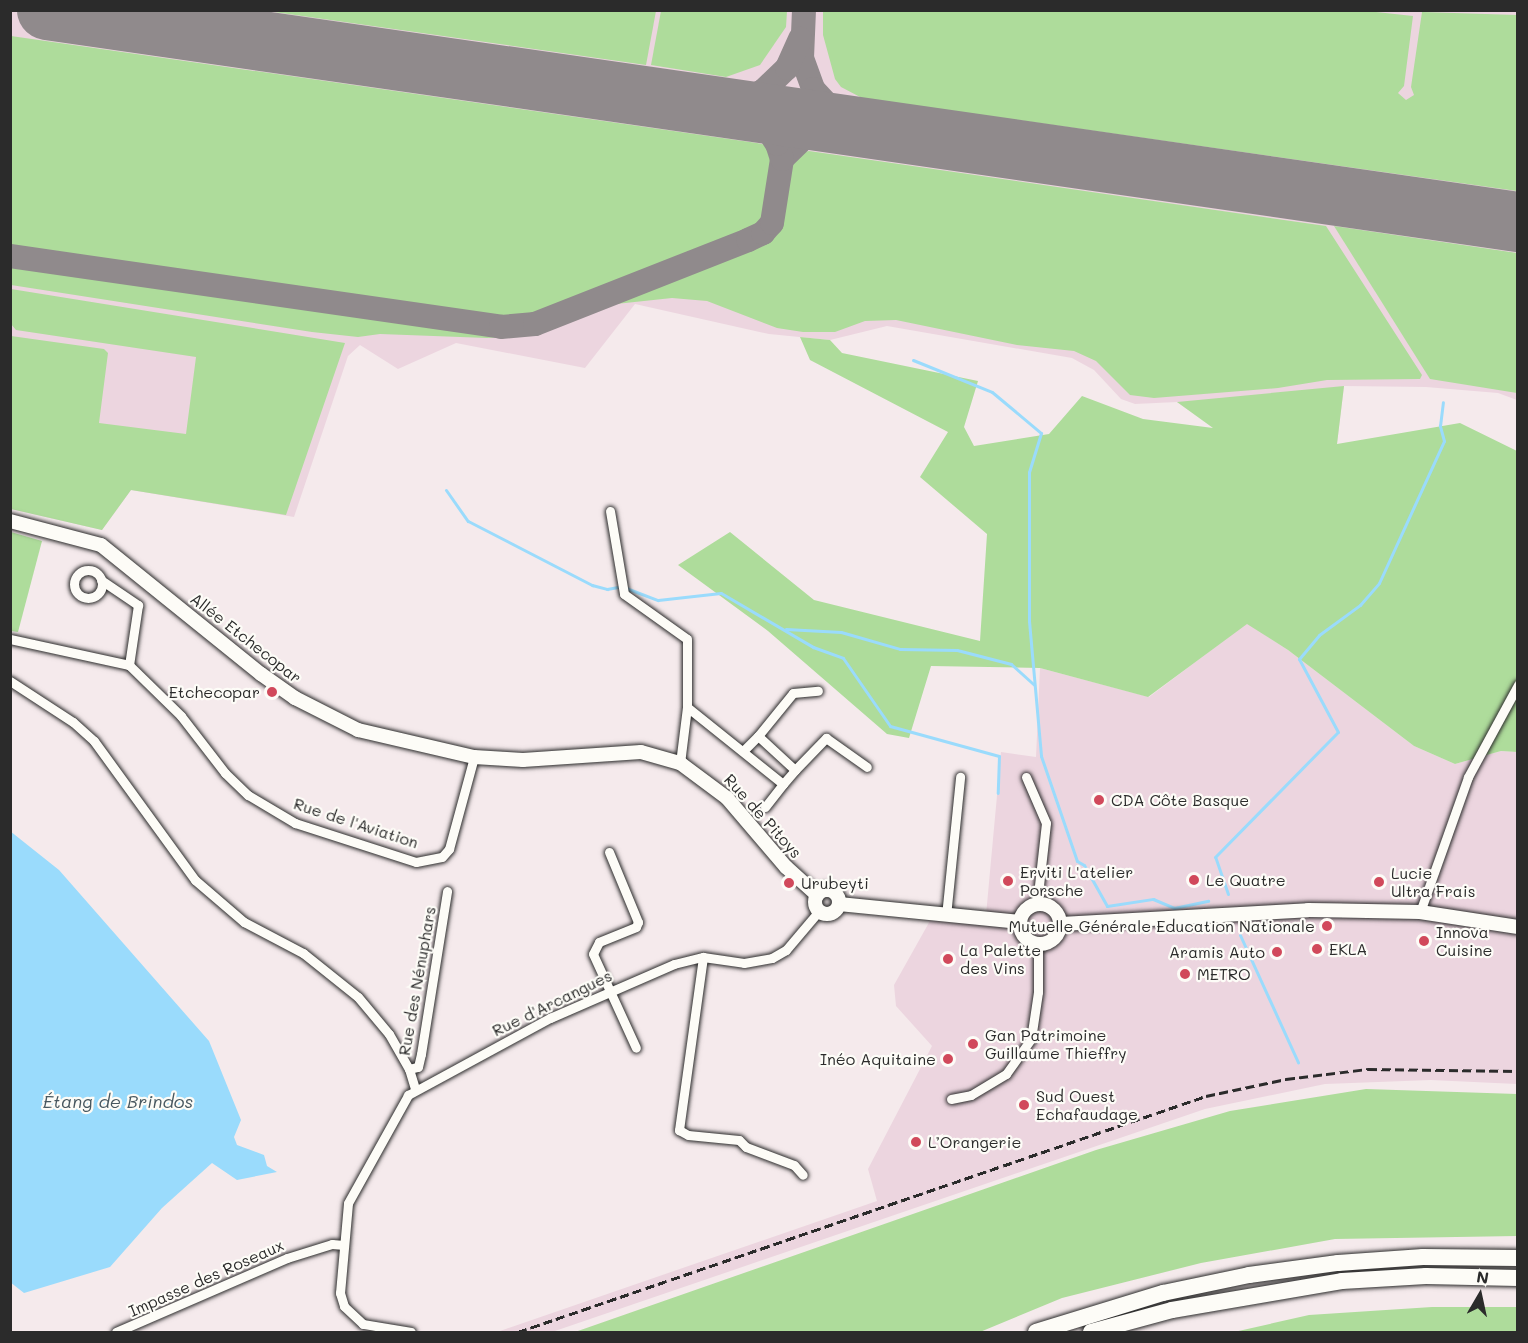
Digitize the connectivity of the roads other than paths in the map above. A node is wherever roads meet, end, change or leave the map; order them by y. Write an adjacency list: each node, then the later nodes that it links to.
1 (610, 511): 9 (street)
2 (10, 521): 12 (street, Allée Etchecopar)
3 (101, 580): 5 (street)
4 (10, 639): 5 (street)
5 (129, 665): 12 (street, Rue de l'Aviation)
6 (10, 681): 35 (street)
7 (1518, 685): 26 (street)
8 (818, 691): 10 (street)
9 (687, 707): 11 (street); 13 (street)
10 (758, 736): 11 (street); 15 (street)
11 (745, 749): 18 (street)
12 (474, 756): 13 (street)
13 (680, 763): 22 (street, Rue de Pitoys)
14 (867, 767): 15 (street)
15 (795, 770): 18 (street)
16 (960, 777): 27 (street)
17 (1026, 777): 23 (street)
18 (783, 784): 19 (street)
19 (765, 807)
20 (609, 852): 33 (street)
21 (447, 891): 35 (street, Rue des Nénuphars)
22 (817, 896): 24 (street); 25 (street)
23 (1037, 903): 28 (street); 29 (street)
24 (839, 904): 25 (street); 27 (street)
25 (819, 911): 32 (street, Rue d'Arcangues)
26 (1420, 912): 29 (street); 30 (street)
27 (946, 916): 28 (street)
28 (1020, 922): 31 (street)
29 (1061, 924): 31 (street)
30 (1518, 927)
31 (1038, 944): 37 (street)
32 (703, 957): 33 (street, Rue d'Arcangues); 38 (street)
33 (609, 990): 34 (street); 36 (street, Rue d'Arcangues)
34 (636, 1048)
35 (409, 1070): 36 (street)
36 (415, 1089): 39 (street, Rue d'Arcangues)
37 (951, 1099)
38 (803, 1175)
39 (344, 1245): 42 (street, Impasse des Roseaux); 43 (street)
40 (1518, 1258): 44 (highway)
41 (1518, 1278): 45 (highway)
42 (116, 1332)
43 (411, 1332)
44 (1036, 1332)
45 (1091, 1332)

